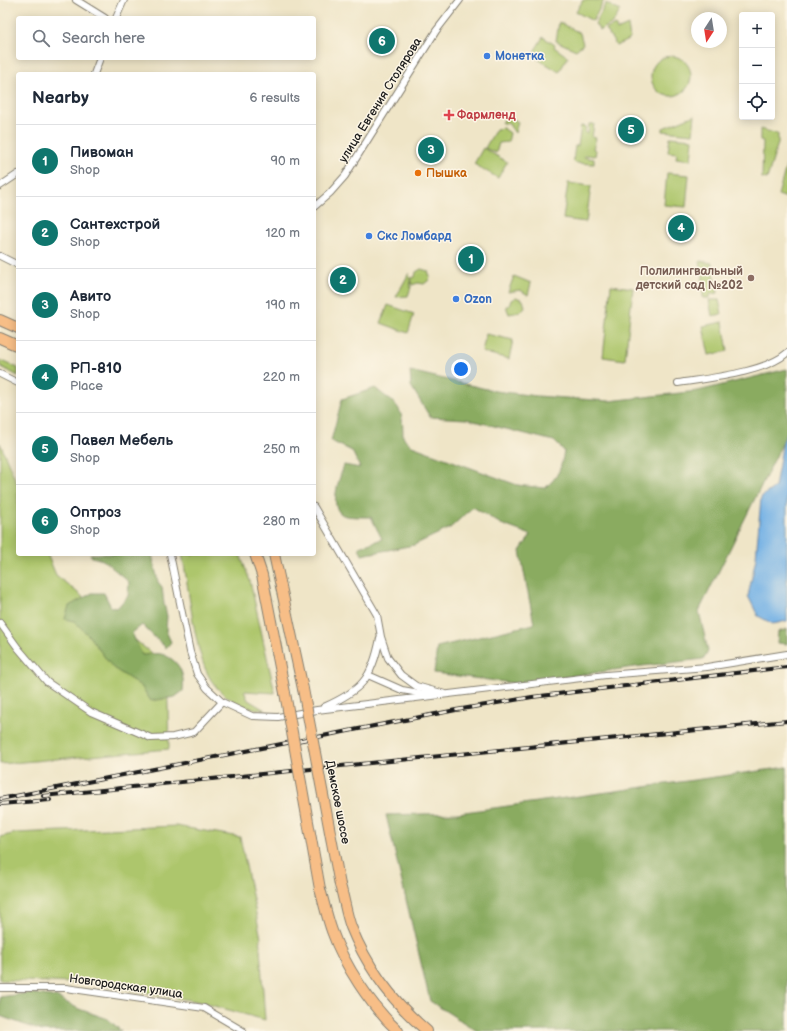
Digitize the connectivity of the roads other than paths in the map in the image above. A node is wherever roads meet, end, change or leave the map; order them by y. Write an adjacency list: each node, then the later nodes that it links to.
1 (76, 0): 4 (street)
2 (124, 0): 5 (street)
3 (460, 0): 10 (street, улица Евгения Столярова)
4 (102, 16)
5 (117, 16)
6 (99, 60): 7 (street)
7 (95, 72)
8 (16, 175): 9 (street)
9 (0, 186)
10 (316, 205)
11 (0, 256): 12 (street)
12 (16, 264)
13 (0, 320): 14 (main road)
14 (16, 327)
15 (0, 338): 16 (main road)
16 (16, 345)
17 (787, 353): 20 (street)
18 (0, 374): 19 (street)
19 (16, 382)
20 (678, 383)
21 (316, 510): 26 (street)
22 (170, 556): 30 (street)
23 (256, 556): 34 (main road, bridge)
24 (274, 556): 35 (main road, Демское шоссе, bridge)
25 (0, 623): 30 (street)
26 (381, 637): 28 (street); 29 (street)
27 (787, 654): 29 (street)
28 (368, 675): 29 (street); 31 (street)
29 (453, 695): 31 (street)
30 (222, 702): 31 (street)
31 (317, 710)
32 (0, 988): 33 (street, Новгородская улица)
33 (244, 1031)
34 (398, 1031)
35 (427, 1031)

